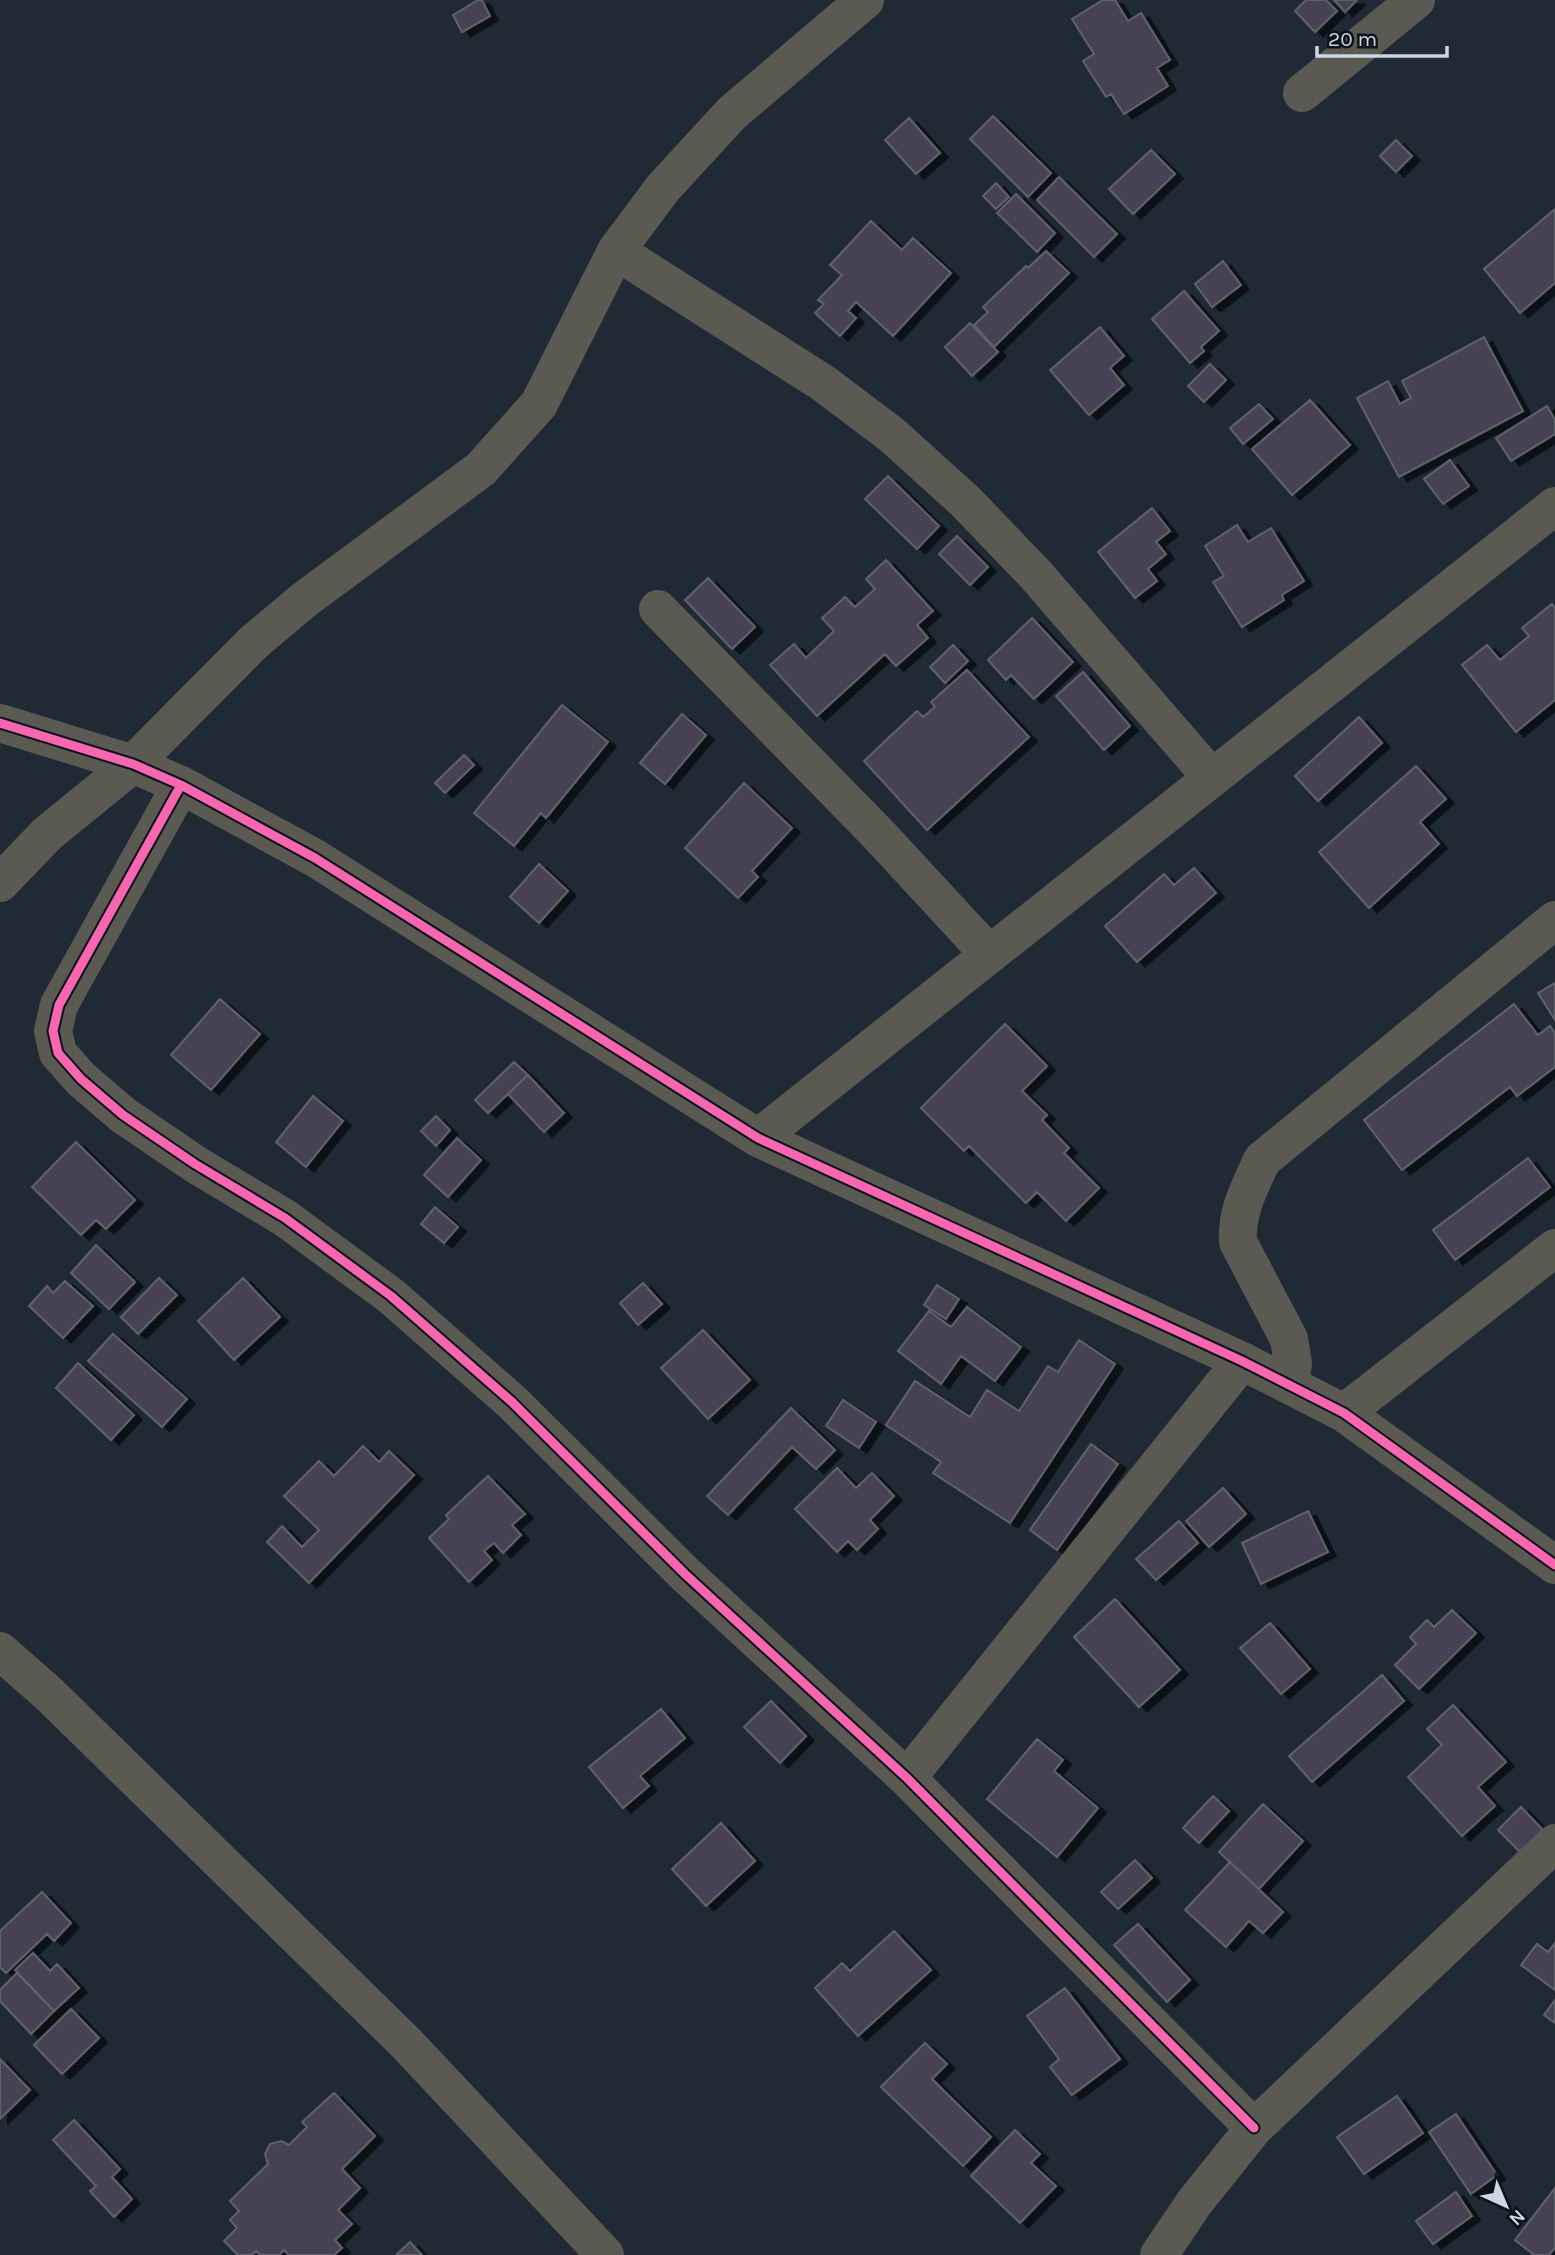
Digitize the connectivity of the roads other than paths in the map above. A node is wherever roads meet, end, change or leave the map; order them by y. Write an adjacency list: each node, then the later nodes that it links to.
1 (865, 0): 4 (street)
2 (1416, 0): 3 (street)
3 (1302, 93)
4 (616, 251): 8 (street); 9 (street)
5 (1555, 506): 9 (street)
6 (658, 609): 13 (street)
7 (0, 723): 8 (street)
8 (133, 764): 10 (street); 11 (street)
9 (1212, 778): 13 (street)
10 (181, 785): 14 (street); 21 (street)
11 (0, 883)
12 (1555, 920): 17 (street)
13 (989, 954): 14 (street)
14 (758, 1138): 16 (street)
15 (1555, 1248): 18 (street)
16 (1242, 1361): 17 (street); 21 (street)
17 (1290, 1385): 18 (street)
18 (1343, 1413): 19 (street)
19 (1555, 1565)
20 (0, 1651): 24 (street)
21 (907, 1778): 23 (street)
22 (1555, 1843): 23 (street)
23 (1254, 2128): 25 (street)
24 (605, 2255)
25 (1159, 2255)

